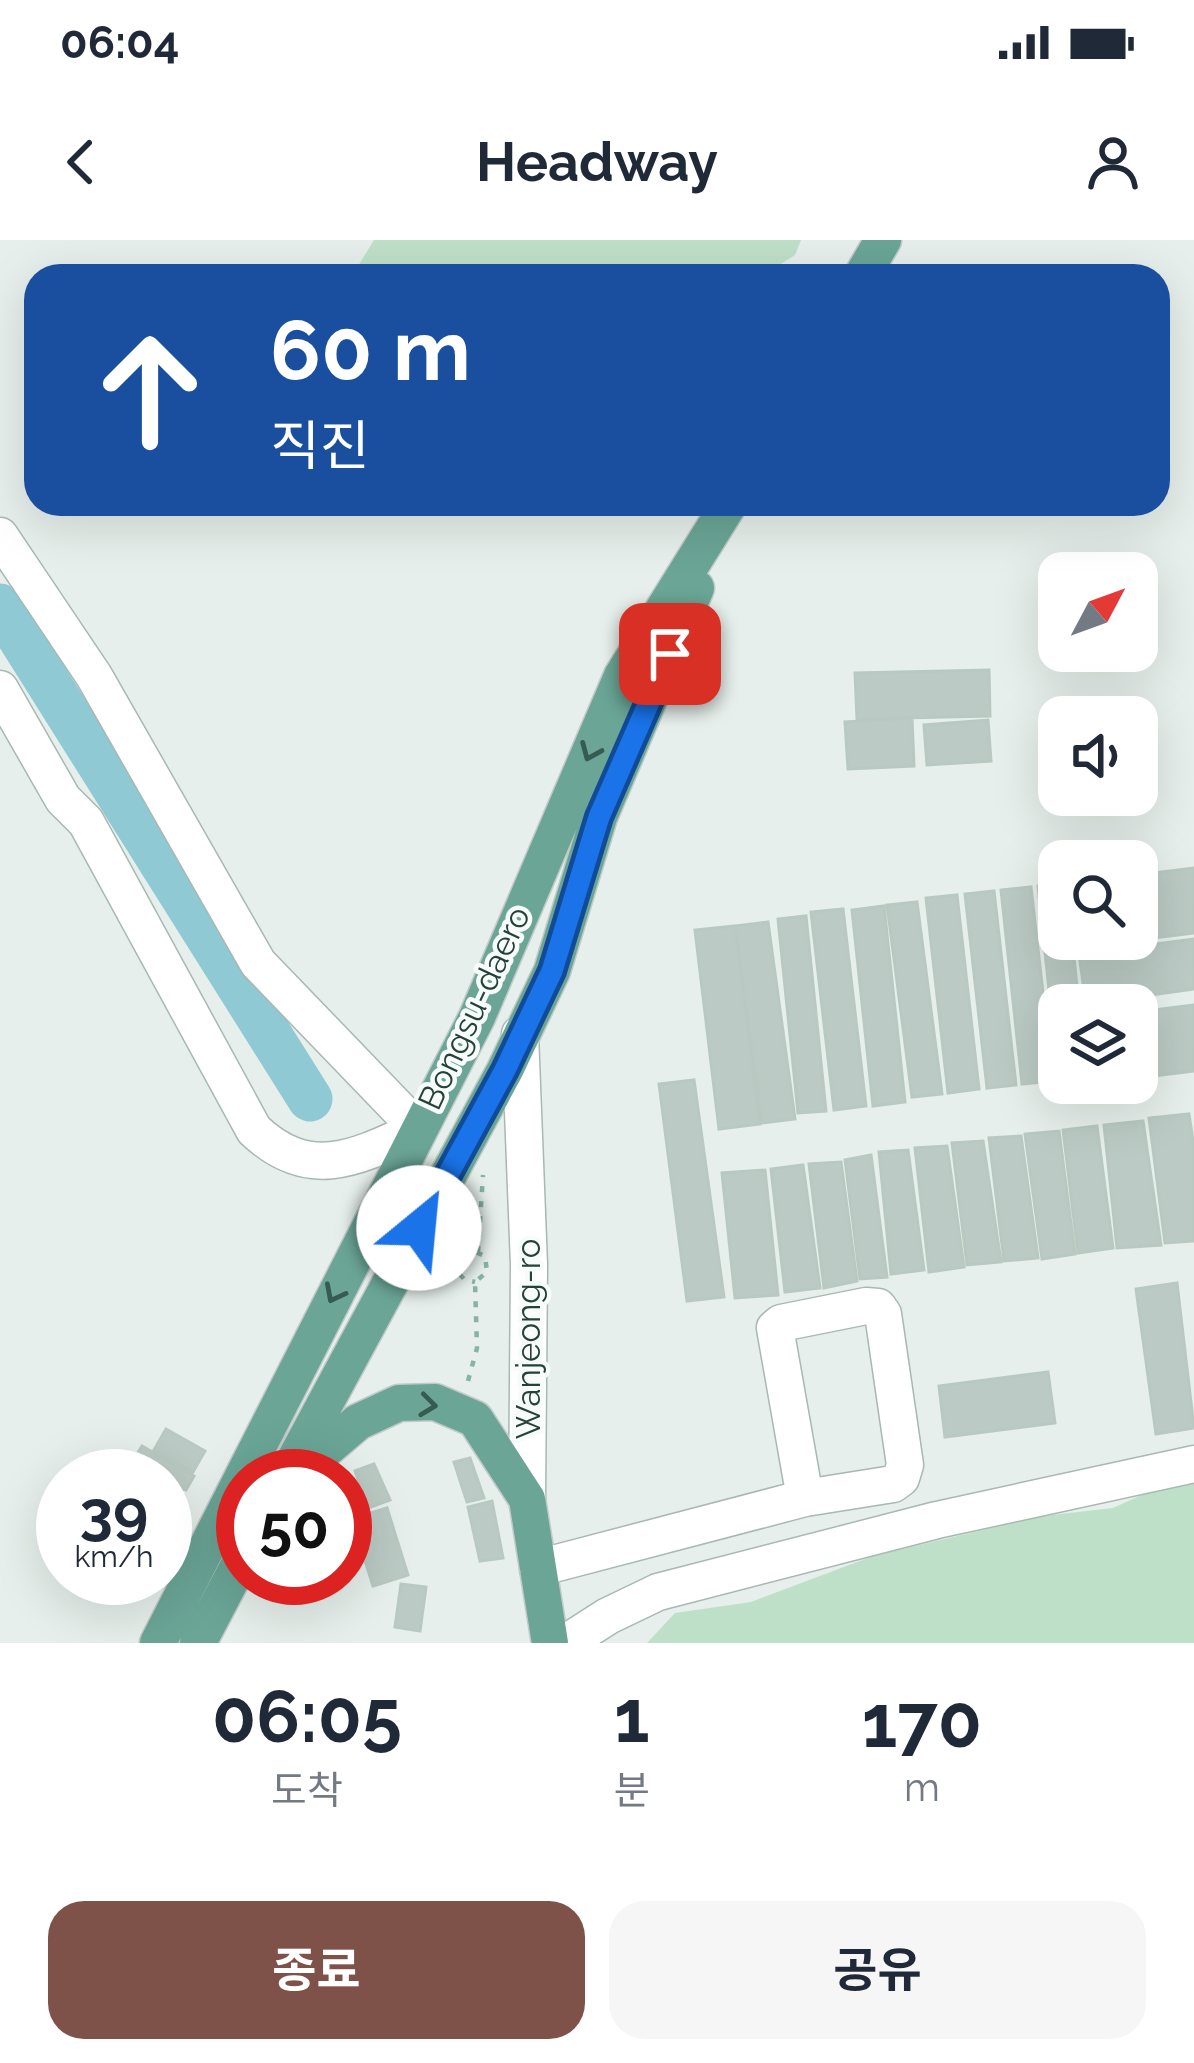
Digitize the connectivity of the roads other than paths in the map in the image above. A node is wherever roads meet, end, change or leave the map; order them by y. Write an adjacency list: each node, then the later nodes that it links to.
1 (722, 516): 5 (main road, Bongsu-daero, one-way to 5)
2 (724, 516): 6 (main road, Bongsu-daero)
3 (0, 536): 7 (street)
4 (0, 689): 7 (street)
5 (552, 844): 6 (main road); 7 (main road, Bongsu-daero)
6 (520, 1034): 9 (main road, Bongsu-daero); 14 (street, Wanjeong-ro)
7 (418, 1129): 8 (main road, Bongsu-daero)
8 (383, 1197): 9 (main road); 17 (main road, Bongsu-daero, one-way to 17)
9 (419, 1228): 10 (main road, Bongsu-daero)
10 (304, 1449)
11 (324, 1449): 14 (main road, one-way to 14)
12 (1194, 1464): 20 (street)
13 (805, 1498): 13 (street); 15 (street)
14 (527, 1499): 15 (main road, Wanjeong-ro)
15 (538, 1568): 19 (main road, Wanjeong-ro)
16 (218, 1605): 18 (main road)
17 (158, 1643)
18 (198, 1643)
19 (550, 1643)
20 (566, 1643)

